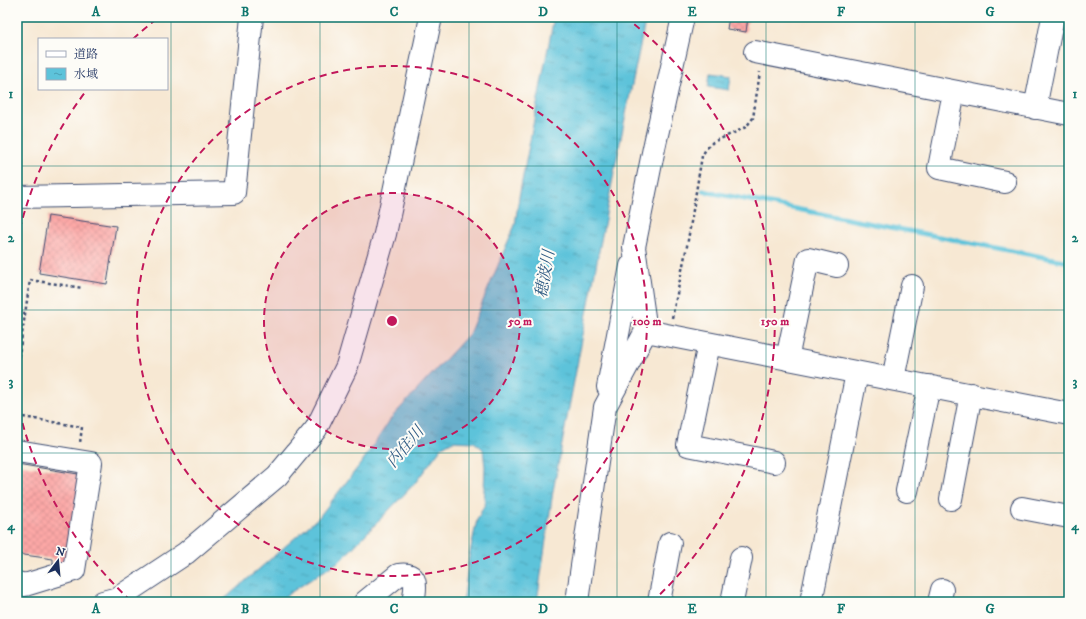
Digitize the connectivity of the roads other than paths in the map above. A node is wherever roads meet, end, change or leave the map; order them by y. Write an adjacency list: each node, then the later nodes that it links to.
1 (252, 17): 10 (street)
2 (431, 17): 32 (street)
3 (683, 17): 11 (street)
4 (1053, 17): 7 (street)
5 (759, 53): 6 (street)
6 (954, 92): 7 (street); 9 (street)
7 (1035, 108): 8 (street)
8 (1069, 114)
9 (1005, 182)
10 (17, 198)
11 (634, 247): 14 (street); 21 (street)
12 (837, 266): 16 (street)
13 (912, 286): 18 (street)
14 (646, 331): 15 (street); 21 (street)
15 (709, 344): 16 (street); 24 (street)
16 (787, 359): 17 (street)
17 (858, 373): 18 (street); 38 (street)
18 (893, 379): 19 (street)
19 (929, 386): 20 (street); 25 (street)
20 (971, 394): 22 (street); 26 (street)
21 (605, 407): 35 (street)
22 (1069, 414)
23 (17, 451): 31 (street)
24 (774, 462)
25 (908, 491)
26 (950, 499)
27 (1022, 508): 28 (street)
28 (1069, 517)
29 (670, 543): 36 (street)
30 (741, 558): 37 (street)
31 (17, 583)
32 (103, 602)
33 (365, 602): 34 (street)
34 (413, 602)
35 (576, 602)
36 (659, 602)
37 (732, 602)
38 (811, 602)

